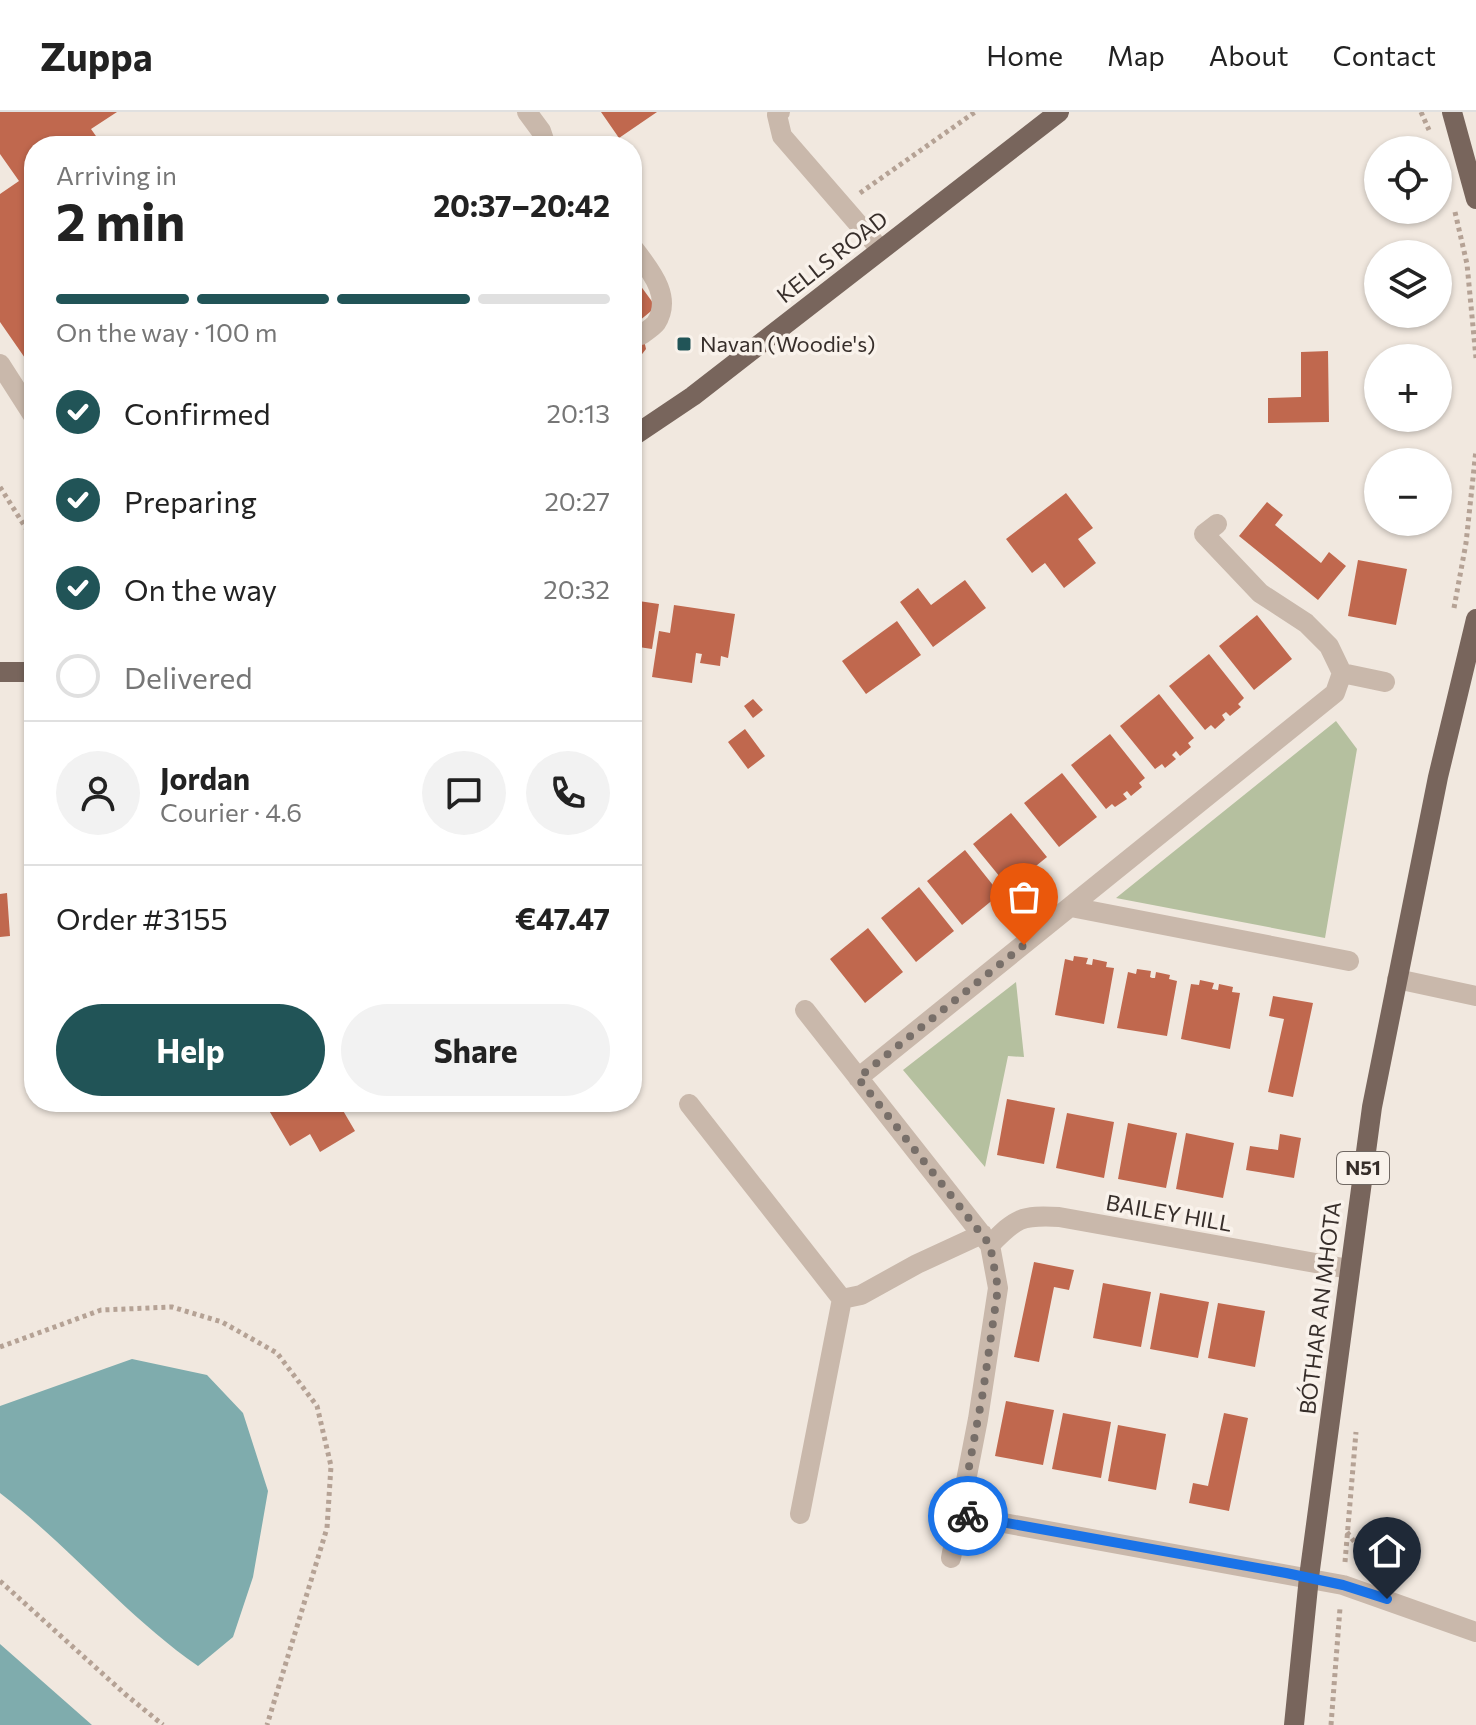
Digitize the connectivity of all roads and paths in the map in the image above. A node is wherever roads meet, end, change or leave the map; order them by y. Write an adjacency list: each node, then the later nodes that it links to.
1 (527, 112): 6 (street)
2 (780, 112): 10 (street)
3 (975, 112): 8 (path)
4 (1059, 112): 10 (main road, KELLS ROAD)
5 (1452, 112): 7 (main road)
6 (543, 136)
7 (1476, 199)
8 (864, 201)
9 (1452, 204): 13 (path)
10 (880, 249): 16 (main road, KELLS ROAD)
11 (642, 260): 12 (street)
12 (642, 334)
13 (1476, 358)
14 (0, 364): 15 (street)
15 (24, 401)
16 (642, 430)
17 (0, 487): 19 (path)
18 (1217, 524): 23 (street)
19 (24, 525)
20 (1476, 619): 27 (main road, BÓTHAR AN MHOTA / N51)
21 (0, 672): 22 (main road)
22 (24, 672)
23 (1342, 673): 24 (street); 25 (street)
24 (1385, 682)
25 (1071, 907): 26 (street); 30 (street)
26 (1349, 961)
27 (1397, 979): 28 (street); 33 (main road, BÓTHAR AN MHOTA / N51)
28 (1476, 996)
29 (805, 1010): 30 (street)
30 (858, 1078): 32 (street)
31 (689, 1104): 34 (street)
32 (986, 1239): 33 (street, BAILEY HILL); 34 (street, BAILEY HILL); 38 (street)
33 (1349, 1269): 41 (main road, BÓTHAR AN MHOTA / N51)
34 (842, 1299): 37 (street)
35 (0, 1347): 46 (path)
36 (1357, 1426): 39 (path)
37 (800, 1514)
38 (960, 1515): 40 (street); 41 (street)
39 (1345, 1551)
40 (951, 1558)
41 (1309, 1577): 44 (street); 47 (main road, BÓTHAR AN MHOTA / N51)
42 (0, 1581): 45 (path)
43 (1340, 1607): 48 (path)
44 (1476, 1632)
45 (163, 1725)
46 (267, 1725)
47 (1294, 1725)
48 (1331, 1725)

